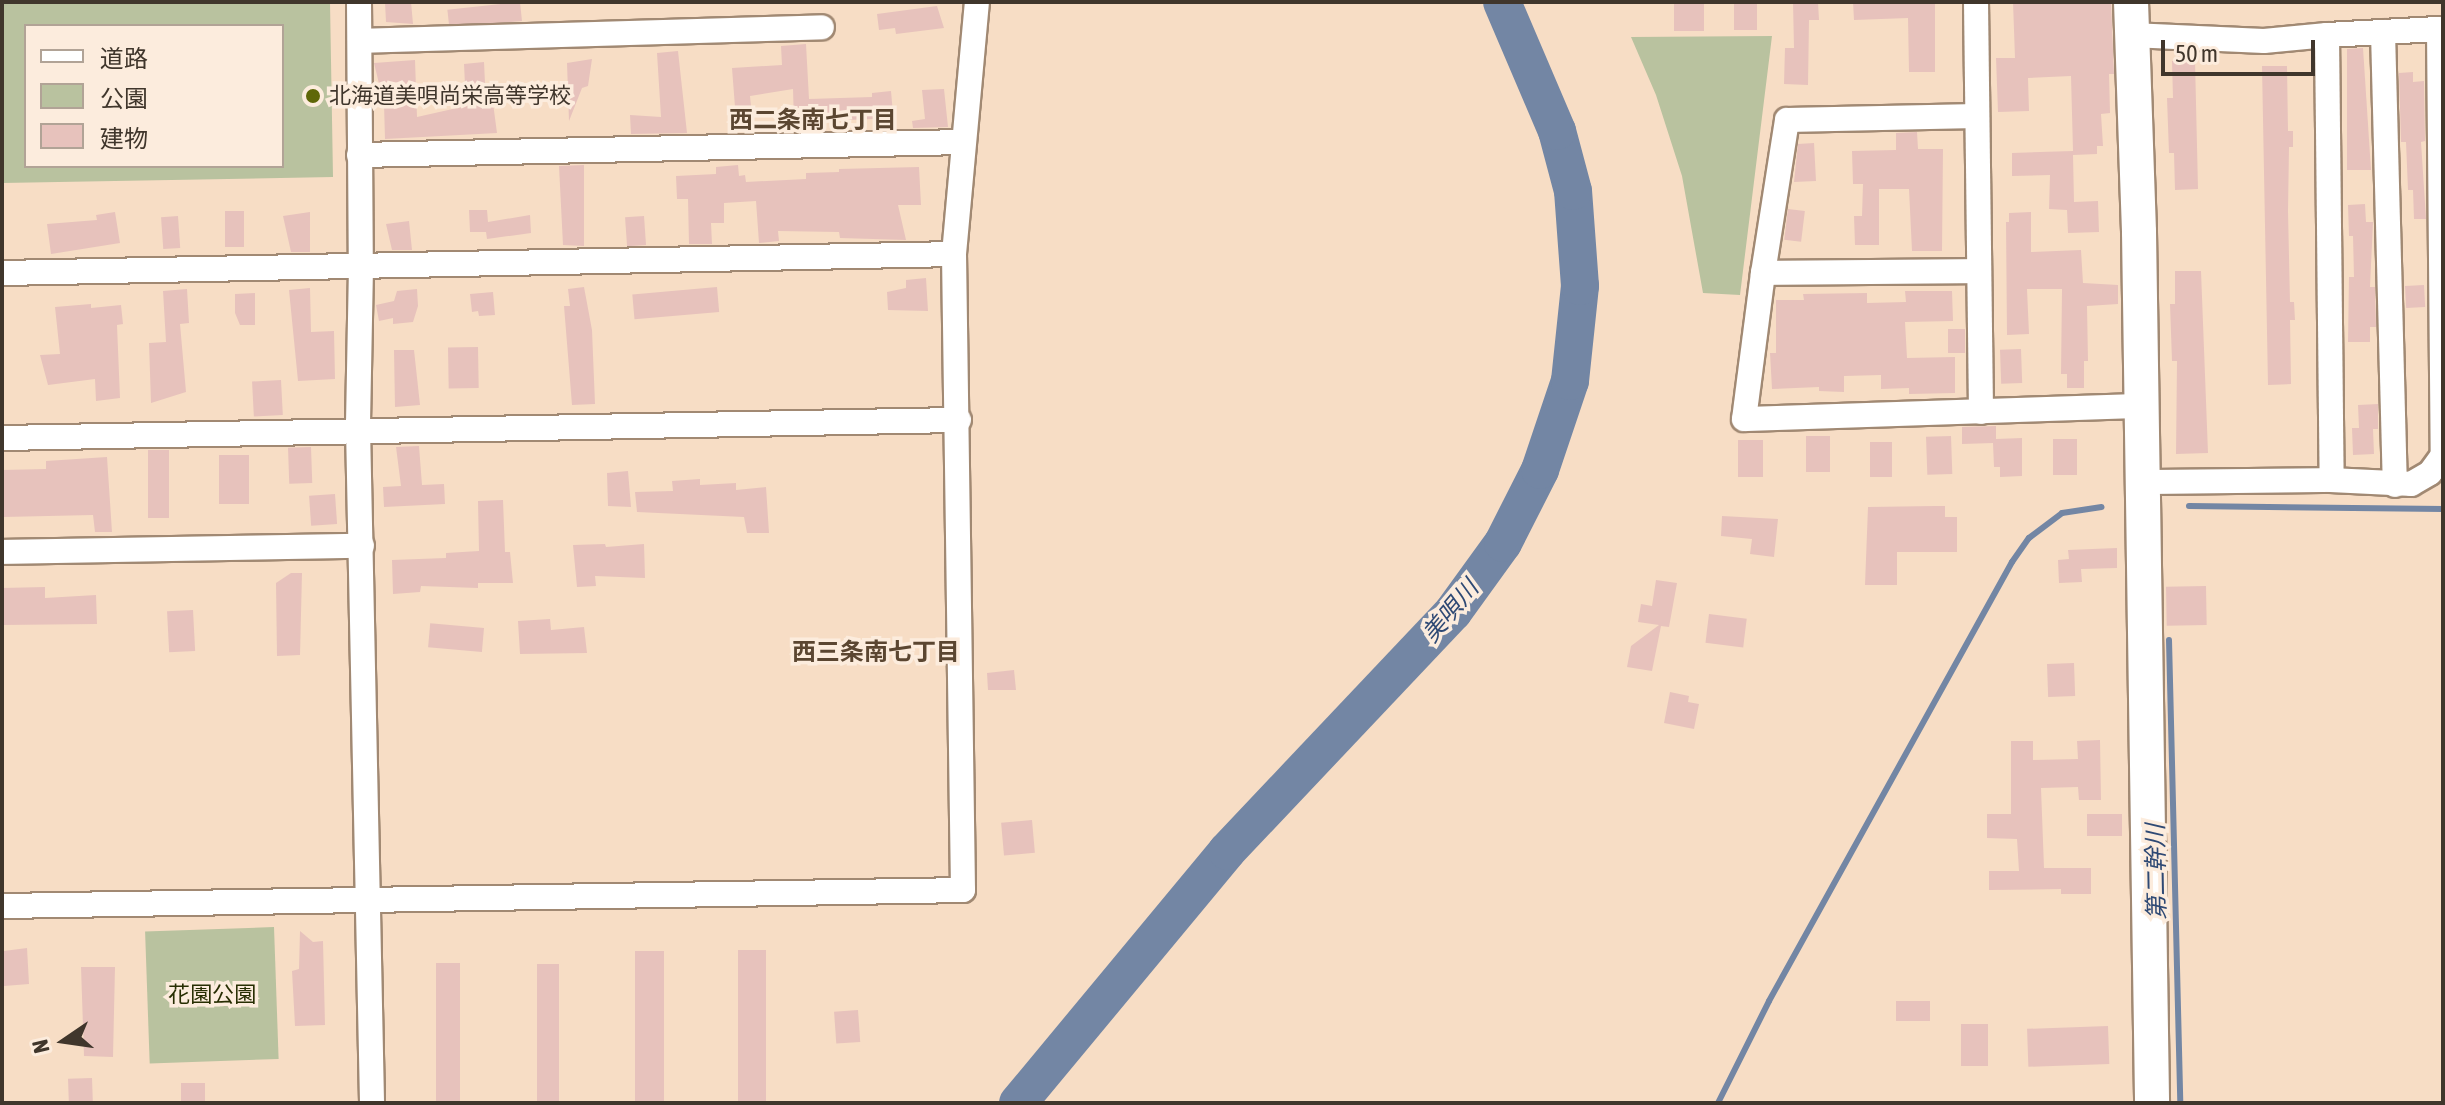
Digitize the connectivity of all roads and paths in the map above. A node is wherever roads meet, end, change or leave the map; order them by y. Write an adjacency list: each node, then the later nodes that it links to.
1 (359, 2): 8 (street)
2 (977, 2): 10 (street)
3 (1976, 2): 9 (street)
4 (2131, 18): 7 (street); 17 (street)
5 (822, 27): 8 (street)
6 (2383, 32): 7 (street); 24 (street); 24 (street)
7 (2327, 35): 22 (street)
8 (360, 41): 11 (street)
9 (1977, 116): 14 (street); 16 (street)
10 (963, 142): 11 (street); 12 (street)
11 (359, 155): 13 (street)
12 (954, 254): 13 (street); 19 (street)
13 (361, 267): 15 (street); 20 (street)
14 (1978, 271): 16 (street); 18 (street)
15 (2, 273)
16 (1763, 273): 18 (street)
17 (2140, 406): 18 (street); 23 (street)
18 (1981, 412)
19 (959, 420): 20 (street); 27 (street)
20 (358, 428): 21 (street); 25 (street)
21 (2, 438)
22 (2332, 480): 23 (street); 24 (street)
23 (2140, 482): 30 (street)
24 (2395, 485)
25 (362, 546): 26 (street); 27 (street)
26 (2, 552)
27 (368, 902): 28 (street); 29 (street)
28 (2, 906)
29 (372, 1103)
30 (2152, 1103)

